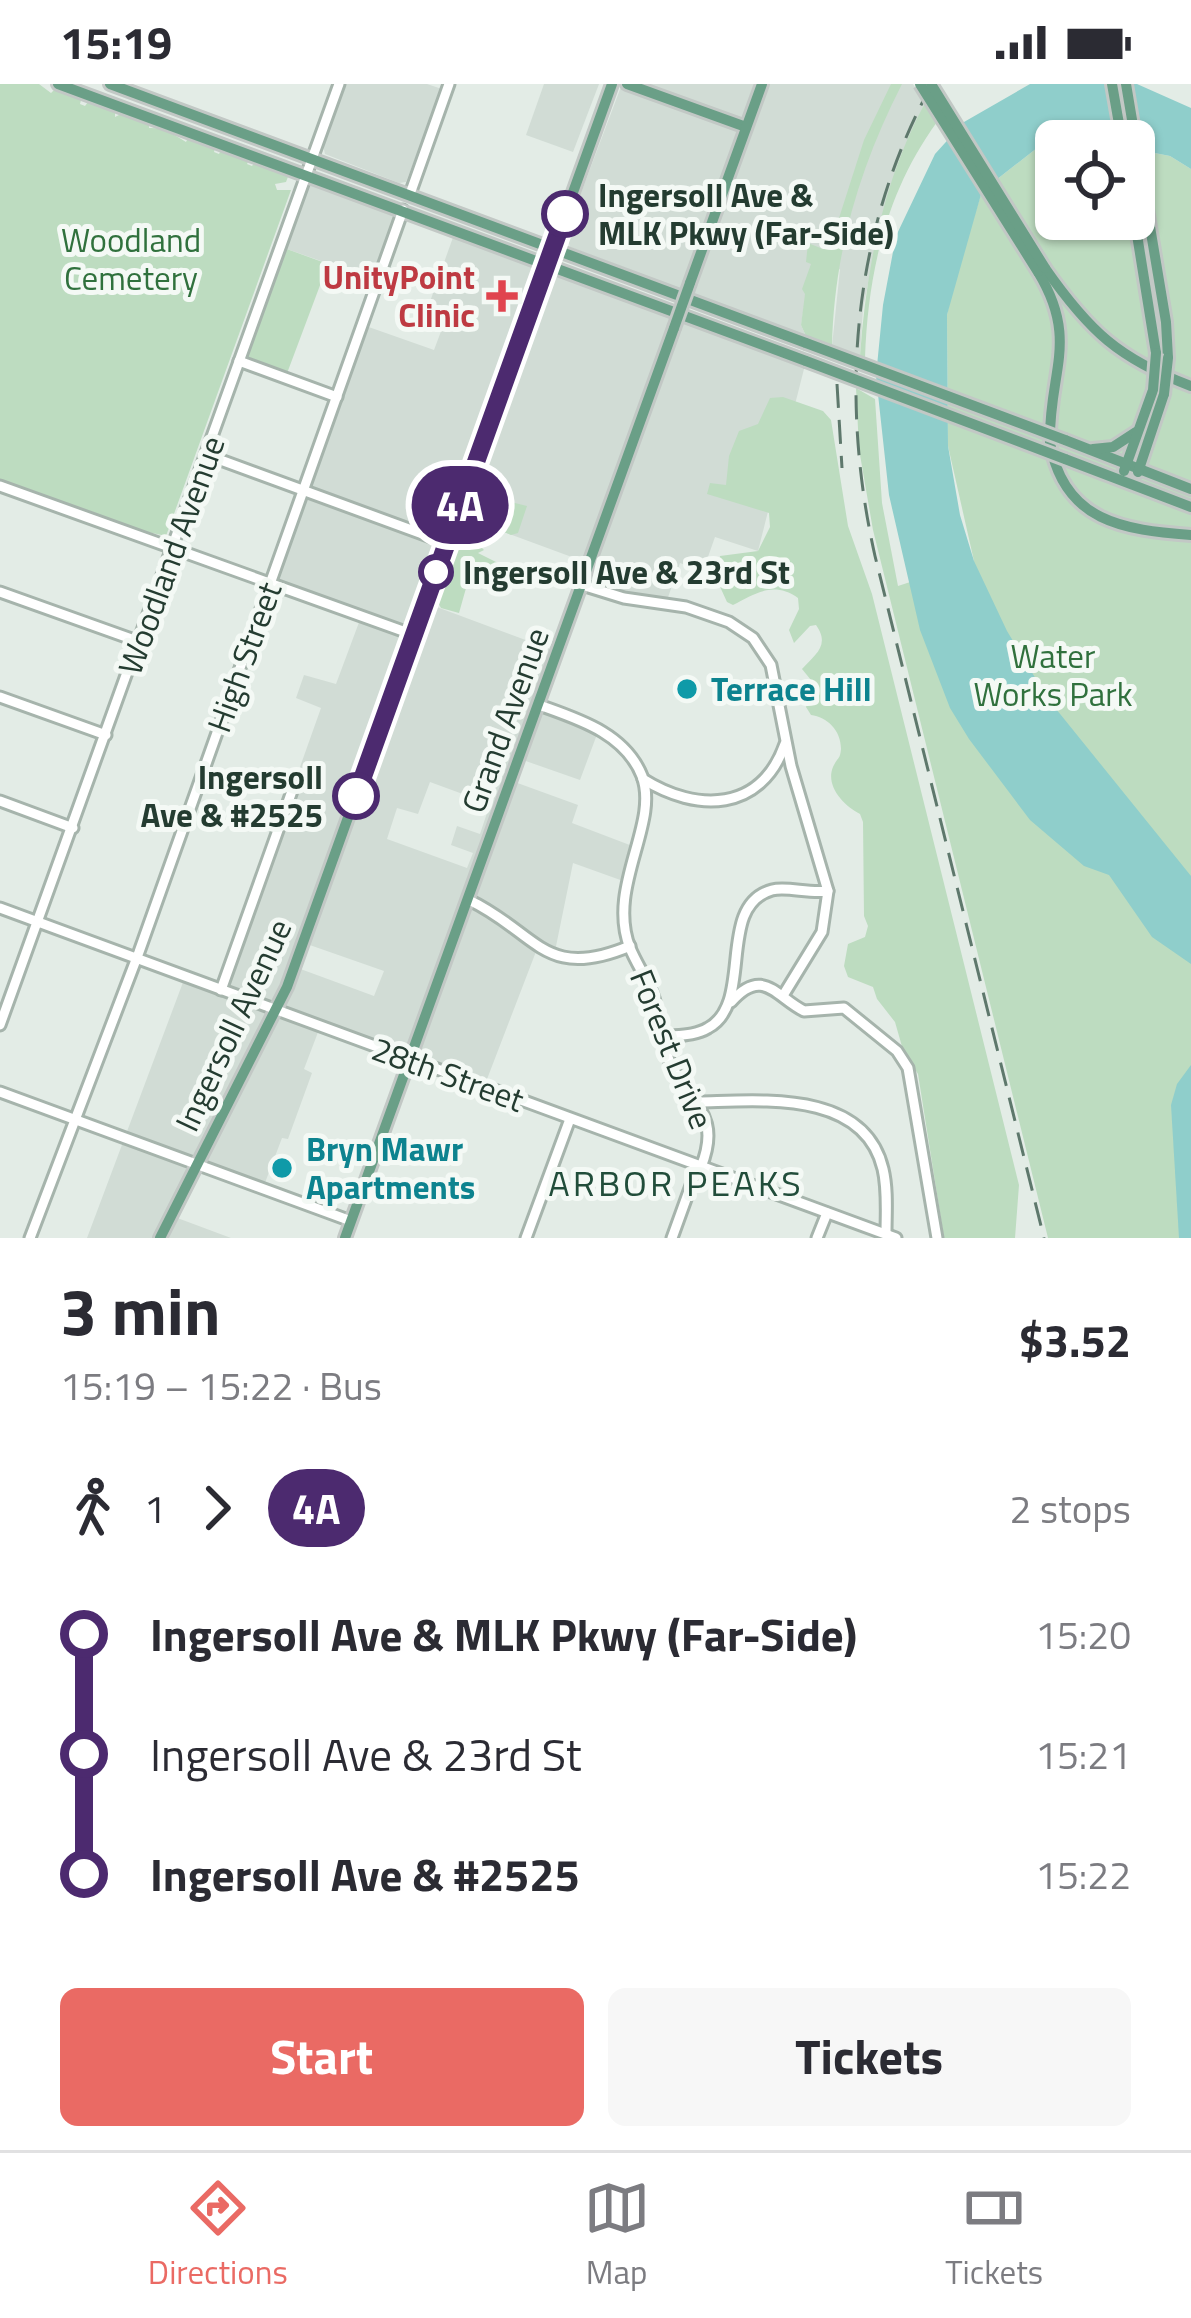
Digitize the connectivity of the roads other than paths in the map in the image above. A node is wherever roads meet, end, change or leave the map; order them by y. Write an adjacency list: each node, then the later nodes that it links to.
1 (58, 84): 16 (main road)
2 (110, 84): 15 (main road)
3 (338, 84): 15 (street, Woodland Avenue)
4 (449, 84): 17 (street)
5 (612, 84): 20 (main road, Ingersoll Avenue)
6 (627, 84): 14 (main road)
7 (762, 84): 14 (main road, Grand Avenue)
8 (920, 84): 22 (main road, bridge)
9 (931, 84): 22 (main road, bridge)
10 (1112, 84): 12 (main road)
11 (1126, 84): 13 (main road)
12 (1118, 120)
13 (1130, 120)
14 (746, 127): 41 (main road, Grand Avenue, bridge)
15 (313, 157): 16 (street, Woodland Avenue); 17 (main road)
16 (307, 173): 18 (main road); 23 (street, Woodland Avenue)
17 (410, 194): 20 (main road)
18 (403, 209): 21 (main road); 26 (street, High Street)
19 (1145, 240): 25 (main road, bridge)
20 (552, 247): 21 (main road, Ingersoll Avenue); 28 (main road, bridge)
21 (547, 263): 32 (main road, bridge); 38 (main road, Ingersoll Avenue)
22 (1042, 270): 24 (main road); 37 (main road)
23 (239, 362): 26 (street); 29 (street, Woodland Avenue)
24 (1191, 386)
25 (1158, 392): 27 (main road); 31 (main road)
26 (337, 397): 35 (street, High Street)
27 (1139, 430): 28 (main road); 30 (main road)
28 (1088, 450): 30 (main road)
29 (208, 454): 35 (street); 39 (street, Woodland Avenue)
30 (1126, 465): 31 (main road); 32 (main road)
31 (1139, 470): 32 (main road); 34 (main road)
32 (1126, 483): 36 (main road)
33 (0, 486): 39 (street)
34 (1191, 489)
35 (304, 490): 38 (street); 40 (street, High Street)
36 (1191, 507)
37 (1191, 536)
38 (447, 543): 43 (main road, Ingersoll Avenue)
39 (174, 548): 40 (street); 44 (street, Woodland Avenue)
40 (270, 584): 43 (street); 58 (street, High Street)
41 (582, 585): 46 (main road, Grand Avenue); 48 (street)
42 (0, 592): 44 (street)
43 (414, 635): 62 (main road, Ingersoll Avenue)
44 (140, 642): 47 (street, Woodland Avenue)
45 (0, 697): 47 (street)
46 (539, 705): 49 (street); 54 (main road, Grand Avenue)
47 (106, 735): 52 (street, Woodland Avenue)
48 (785, 744): 49 (street); 53 (street)
49 (643, 779): 57 (street, Forest Drive)
50 (292, 791): 59 (street)
51 (0, 802): 52 (street)
52 (73, 828): 56 (street, Woodland Avenue)
53 (828, 891): 60 (street); 61 (street)
54 (469, 900): 57 (street); 65 (main road, Grand Avenue)
55 (0, 908): 56 (street, 28th Street)
56 (39, 922): 58 (street, 28th Street); 63 (street, Woodland Avenue)
57 (630, 946): 64 (street, Forest Drive)
58 (136, 958): 59 (street, 28th Street); 69 (street, High Street)
59 (221, 990): 62 (street, 28th Street)
60 (784, 994): 61 (street); 81 (street)
61 (731, 1002): 64 (street)
62 (277, 1011): 65 (street, 28th Street); 70 (main road, Ingersoll Avenue)
63 (0, 1025)
64 (662, 1036): 67 (street, Forest Drive)
65 (411, 1060): 68 (street, 28th Street); 73 (main road, Grand Avenue)
66 (0, 1092): 69 (street)
67 (698, 1102): 71 (street, Forest Drive); 74 (street)
68 (571, 1119): 71 (street, 28th Street); 78 (street)
69 (75, 1120): 70 (street); 75 (street, High Street)
70 (198, 1164): 73 (street); 76 (main road, Ingersoll Avenue)
71 (699, 1167): 72 (street, 28th Street); 79 (street, Forest Drive)
72 (827, 1213): 74 (street, 28th Street); 80 (street)
73 (351, 1221): 77 (main road, Grand Avenue)
74 (891, 1236)
75 (30, 1238)
76 (160, 1238)
77 (345, 1238)
78 (526, 1238)
79 (672, 1238)
80 (817, 1238)
81 (937, 1238)

